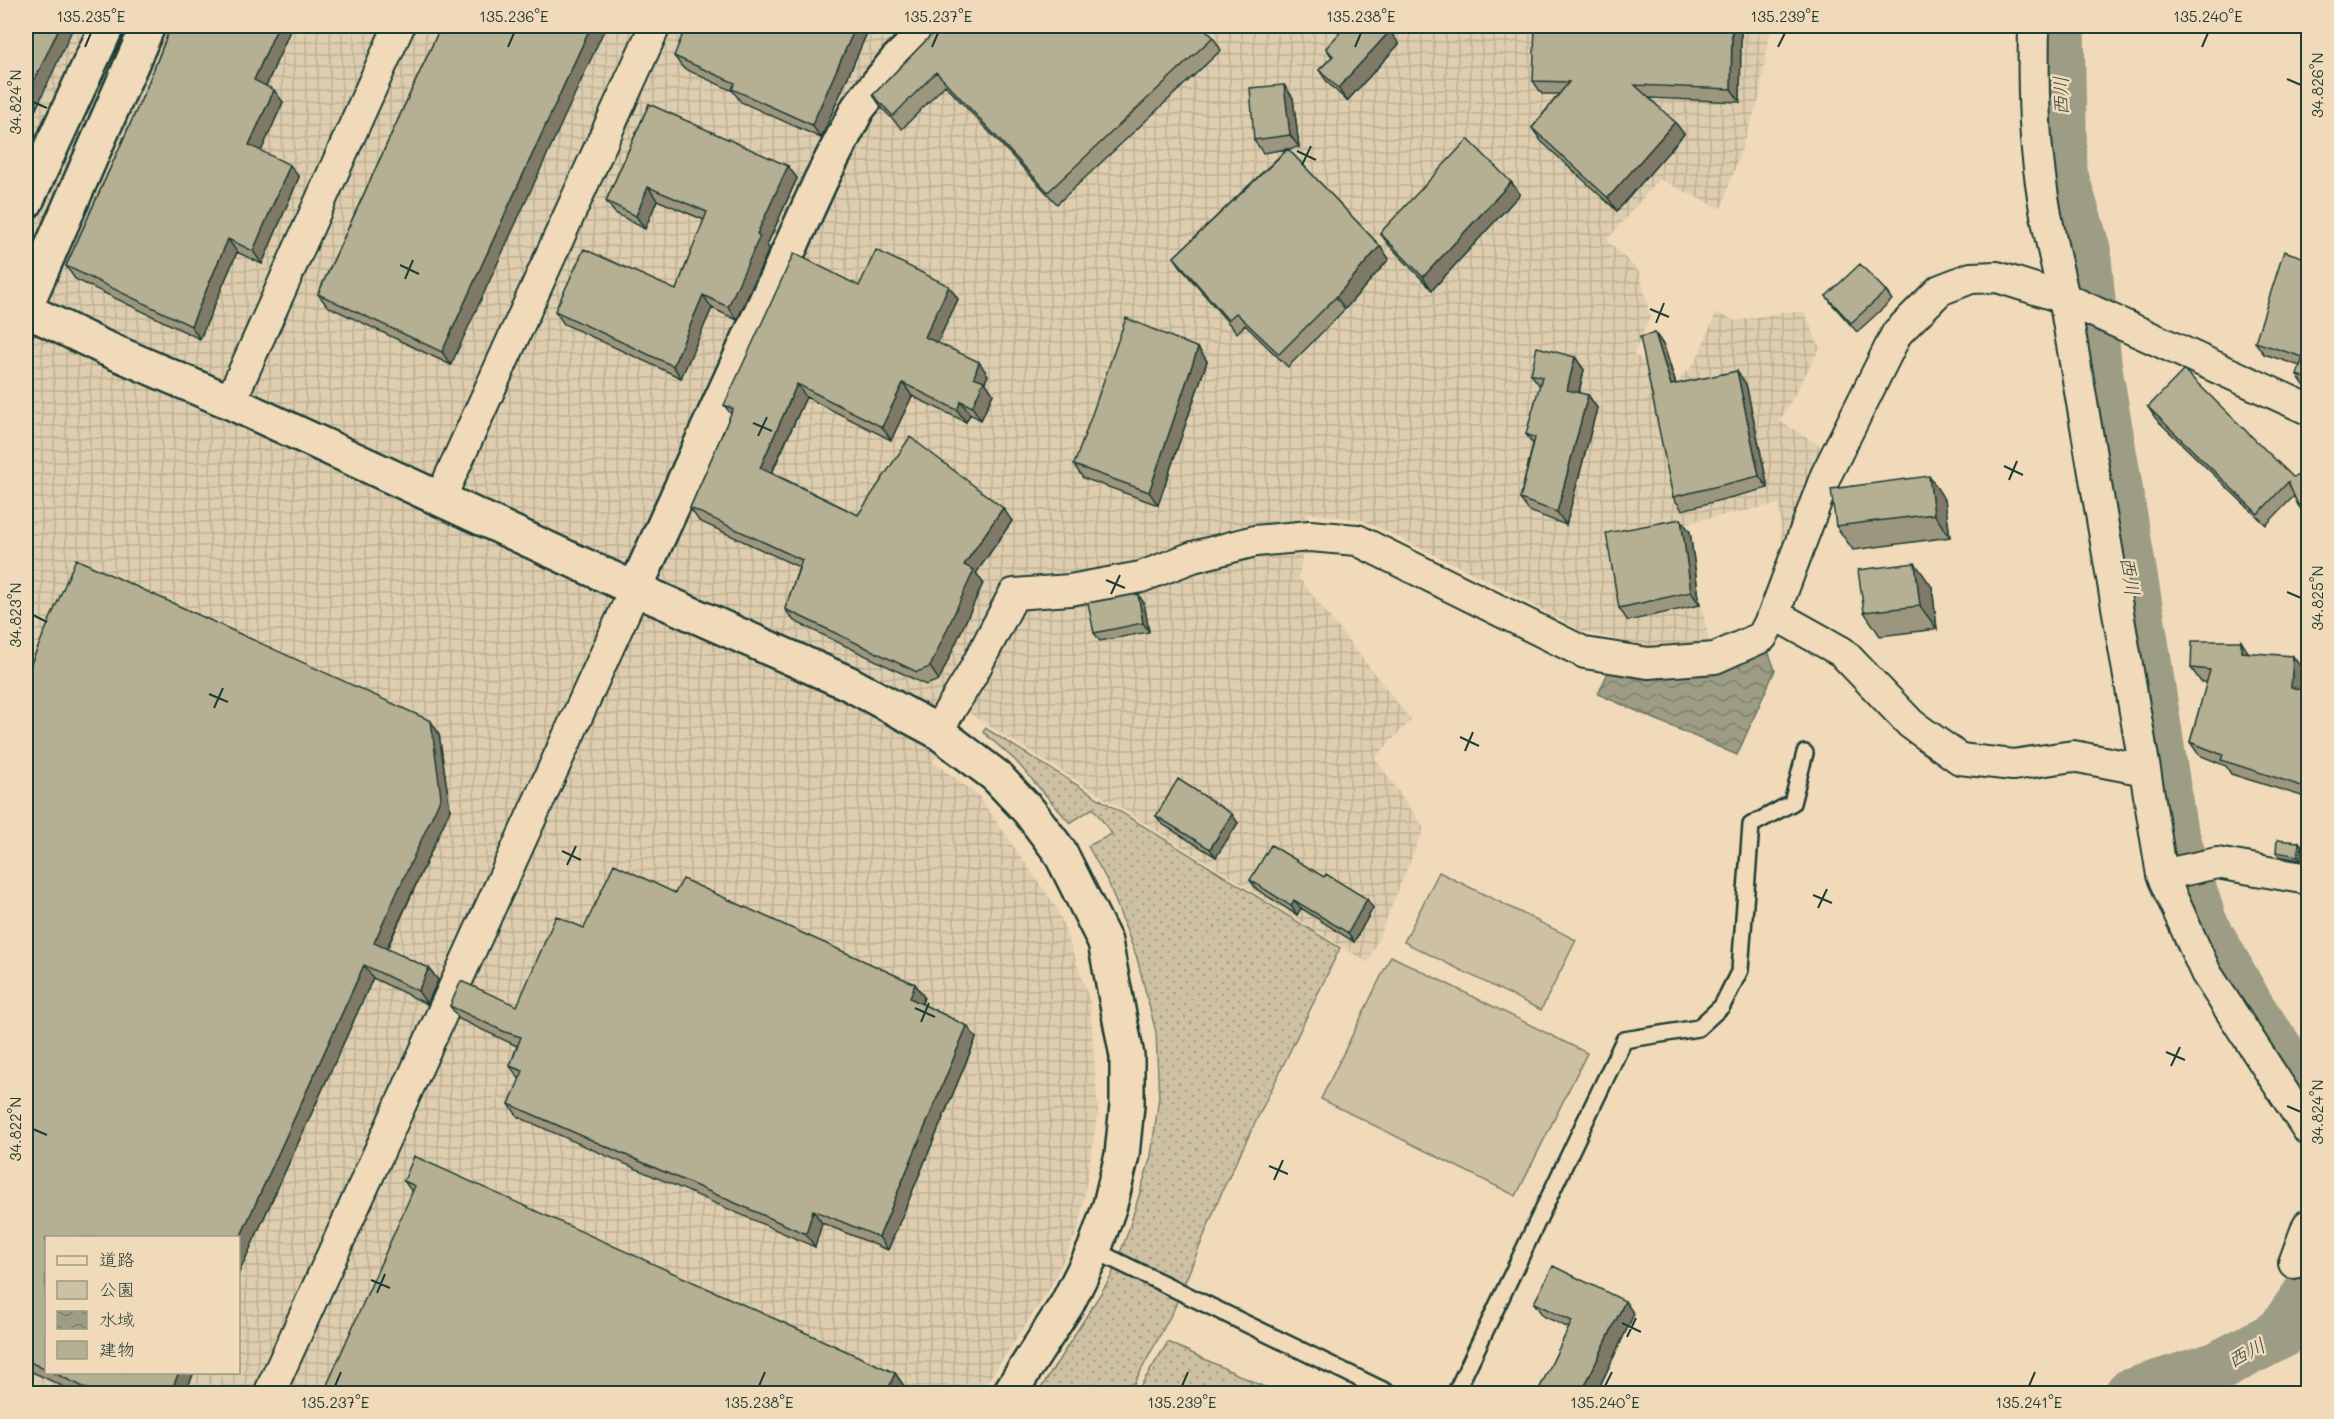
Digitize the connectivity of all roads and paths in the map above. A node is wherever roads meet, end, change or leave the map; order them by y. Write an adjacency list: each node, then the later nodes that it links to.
1 (106, 26): 7 (street)
2 (148, 26): 9 (street)
3 (399, 26): 10 (street)
4 (654, 26): 12 (street)
5 (932, 26): 13 (street)
6 (2034, 26): 8 (street)
7 (26, 202)
8 (2070, 301): 11 (street); 14 (street); 17 (street)
9 (26, 308): 10 (street)
10 (230, 402): 12 (street)
11 (2308, 409)
12 (440, 499): 13 (street)
13 (635, 589): 15 (street); 24 (street)
14 (1774, 614): 15 (street); 17 (street)
15 (937, 731): 22 (street)
16 (1805, 753): 27 (lane)
17 (2145, 770): 18 (street)
18 (2162, 875): 19 (street); 20 (street)
19 (2308, 879)
20 (2308, 1130)
21 (2308, 1225): 23 (street)
22 (1094, 1250): 25 (street); 26 (lane)
23 (2294, 1263)
24 (269, 1394)
25 (1009, 1394)
26 (1391, 1394)
27 (1455, 1394)

